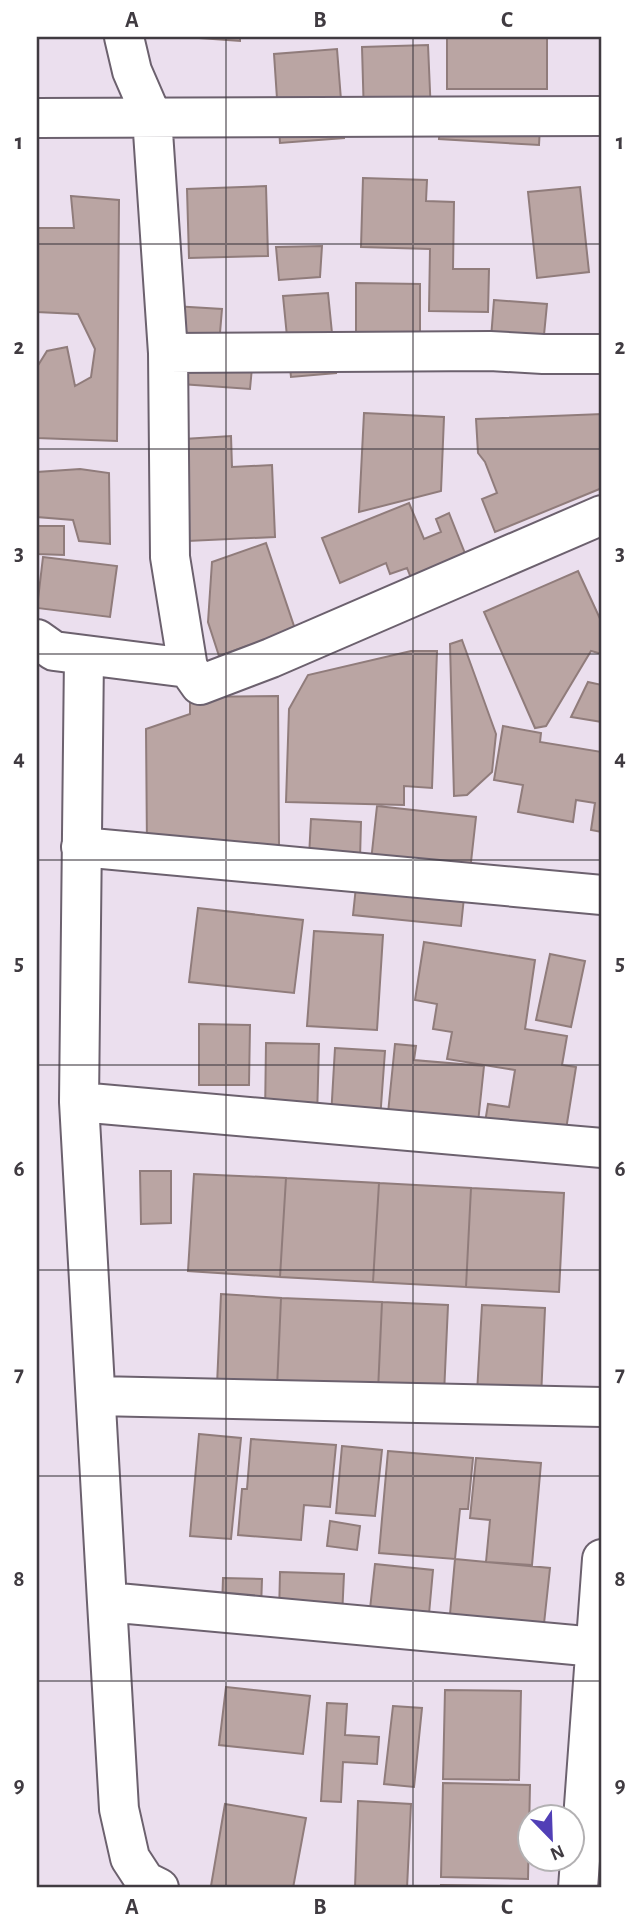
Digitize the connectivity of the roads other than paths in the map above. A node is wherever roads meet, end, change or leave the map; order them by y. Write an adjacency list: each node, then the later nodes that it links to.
1 (124, 37): 4 (street)
2 (602, 116): 4 (street)
3 (37, 117): 4 (street)
4 (152, 117): 5 (street)
5 (168, 353): 6 (street); 10 (street)
6 (602, 354)
7 (602, 515): 10 (street)
8 (37, 639): 9 (street)
9 (84, 656): 10 (street); 11 (street)
10 (188, 668)
11 (81, 847): 12 (street); 13 (street)
12 (602, 895)
13 (79, 1102): 14 (street); 15 (street)
14 (602, 1148)
15 (96, 1396): 16 (street); 18 (street)
16 (602, 1407)
17 (602, 1559): 19 (street)
18 (107, 1602): 19 (street); 20 (street)
19 (596, 1647): 21 (street)
20 (159, 1888)
21 (578, 1888)

